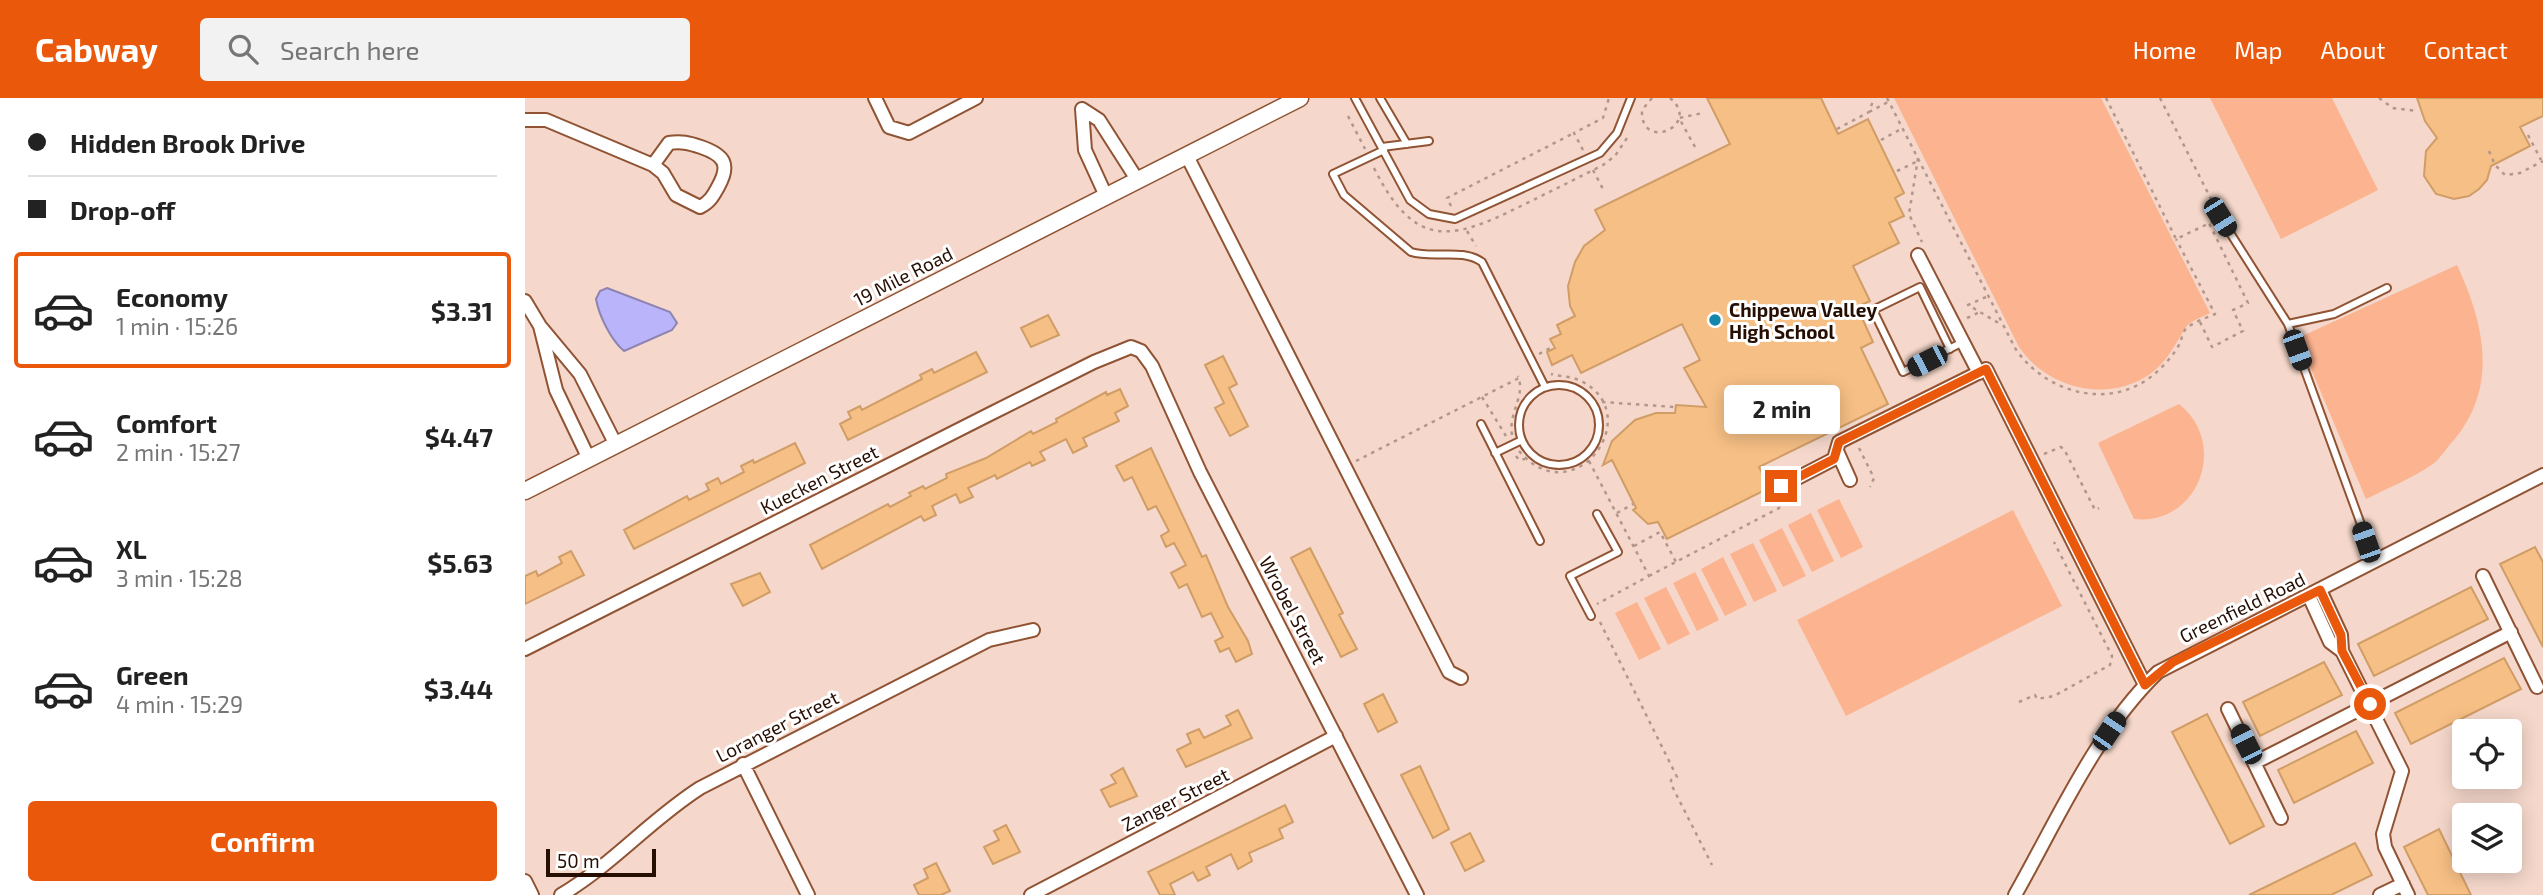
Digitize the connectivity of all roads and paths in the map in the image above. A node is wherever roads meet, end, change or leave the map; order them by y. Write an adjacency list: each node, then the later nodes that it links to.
1 (875, 98): 2 (street)
2 (975, 98)
3 (1300, 98): 36 (street, 19 Mile Road)
4 (1355, 98): 33 (lane)
5 (1380, 98): 31 (lane)
6 (1609, 98): 26 (path)
7 (1631, 98): 33 (lane)
8 (1652, 98): 22 (path)
9 (1672, 98): 20 (path)
10 (1874, 98): 17 (path)
11 (2106, 98): 49 (path)
12 (2160, 98): 47 (path)
13 (2379, 98): 16 (path)
14 (1888, 100): 17 (path); 24 (path)
15 (1078, 104): 43 (street); 45 (street)
16 (2417, 111)
17 (1870, 112): 25 (path)
18 (1703, 113): 20 (path)
19 (1348, 116): 37 (path)
20 (1679, 118): 22 (path); 32 (path)
21 (525, 120): 40 (street)
22 (1643, 121): 23 (path)
23 (1632, 123)
24 (1903, 128): 29 (path); 38 (path)
25 (1837, 129)
26 (1574, 133): 34 (path); 46 (path)
27 (1629, 133): 41 (path)
28 (2528, 135): 39 (path)
29 (1881, 140)
30 (1429, 141): 31 (lane)
31 (1407, 144): 33 (lane)
32 (1695, 147)
33 (1383, 148): 37 (lane)
34 (1583, 150)
35 (2490, 151): 39 (path)
36 (1187, 156): 43 (street, 19 Mile Road); 104 (street)
37 (1369, 157): 41 (path); 65 (lane)
38 (1918, 160): 42 (path); 50 (path); 53 (path)
39 (2542, 161)
40 (653, 165): 40 (street)
41 (1593, 170): 44 (path)
42 (1897, 171)
43 (1138, 181): 45 (street, 19 Mile Road)
44 (1604, 191)
45 (1106, 197): 73 (street, 19 Mile Road)
46 (1453, 209)
47 (2220, 217): 48 (path); 56 (lane)
48 (2209, 223): 49 (path); 55 (path)
49 (2176, 239): 55 (path)
50 (1918, 255): 51 (street)
51 (1926, 284): 59 (street); 61 (lane); 61 (lane)
52 (2388, 288): 56 (lane)
53 (1988, 296): 57 (path); 57 (path)
54 (525, 301): 58 (street)
55 (2200, 322): 57 (path)
56 (2288, 324): 96 (lane)
57 (2002, 325)
58 (540, 326): 73 (street); 77 (street)
59 (1963, 342): 61 (lane); 63 (street)
60 (1131, 347): 103 (street, Kuecken Street); 110 (street, Wrobel Street)
61 (1950, 349)
62 (1550, 373): 67 (path)
63 (1979, 373): 70 (street); 79 (street)
64 (1519, 379): 66 (path)
65 (1545, 387): 72 (lane); 72 (lane)
66 (1482, 397): 71 (path); 80 (path)
67 (1602, 402): 68 (path); 81 (path)
68 (1674, 407)
69 (1481, 424): 75 (lane)
70 (1853, 435): 74 (street); 85 (path)
71 (1507, 439)
72 (1522, 440): 75 (lane)
73 (616, 445): 77 (street, 19 Mile Road)
74 (1837, 451): 83 (street); 84 (street)
75 (1495, 453): 92 (lane)
76 (1516, 456): 78 (path)
77 (589, 458): 86 (street, 19 Mile Road)
78 (1526, 459)
79 (2032, 460): 89 (path); 105 (street)
80 (1355, 462)
81 (1585, 464)
82 (2543, 475): 96 (street, Greenfield Road)
83 (1850, 480)
84 (1781, 486)
85 (1870, 487)
86 (525, 491)
87 (1633, 504): 90 (path)
88 (1781, 507): 95 (path)
89 (2099, 508)
90 (1617, 513)
91 (1597, 514): 100 (lane)
92 (1540, 541)
93 (2054, 542): 107 (path)
94 (1634, 546): 95 (path)
95 (1676, 562): 97 (path)
96 (2375, 562): 99 (street, Greenfield Road)
97 (1649, 576)
98 (2483, 576): 102 (street)
99 (2315, 593): 105 (street, Greenfield Road); 108 (street)
100 (1595, 617): 114 (path)
101 (1033, 630): 112 (street, Loranger Street)
102 (2511, 632): 106 (street); 108 (street)
103 (525, 649)
104 (1461, 678)
105 (2145, 685): 122 (street, Greenfield Road)
106 (2537, 687)
107 (2019, 702)
108 (2370, 704): 111 (street); 116 (street)
109 (2228, 709): 111 (street)
110 (1336, 736): 120 (street, Zanger Street); 121 (street, Wrobel Street)
111 (2256, 762): 113 (street)
112 (743, 764): 118 (street, Loranger Street); 119 (street)
113 (2281, 818)
114 (1712, 865)
115 (525, 881): 117 (street)
116 (2406, 889): 123 (street)
117 (532, 895)
118 (561, 895)
119 (808, 895)
120 (1031, 895)
121 (1417, 895)
122 (2015, 895)
123 (2380, 895)

